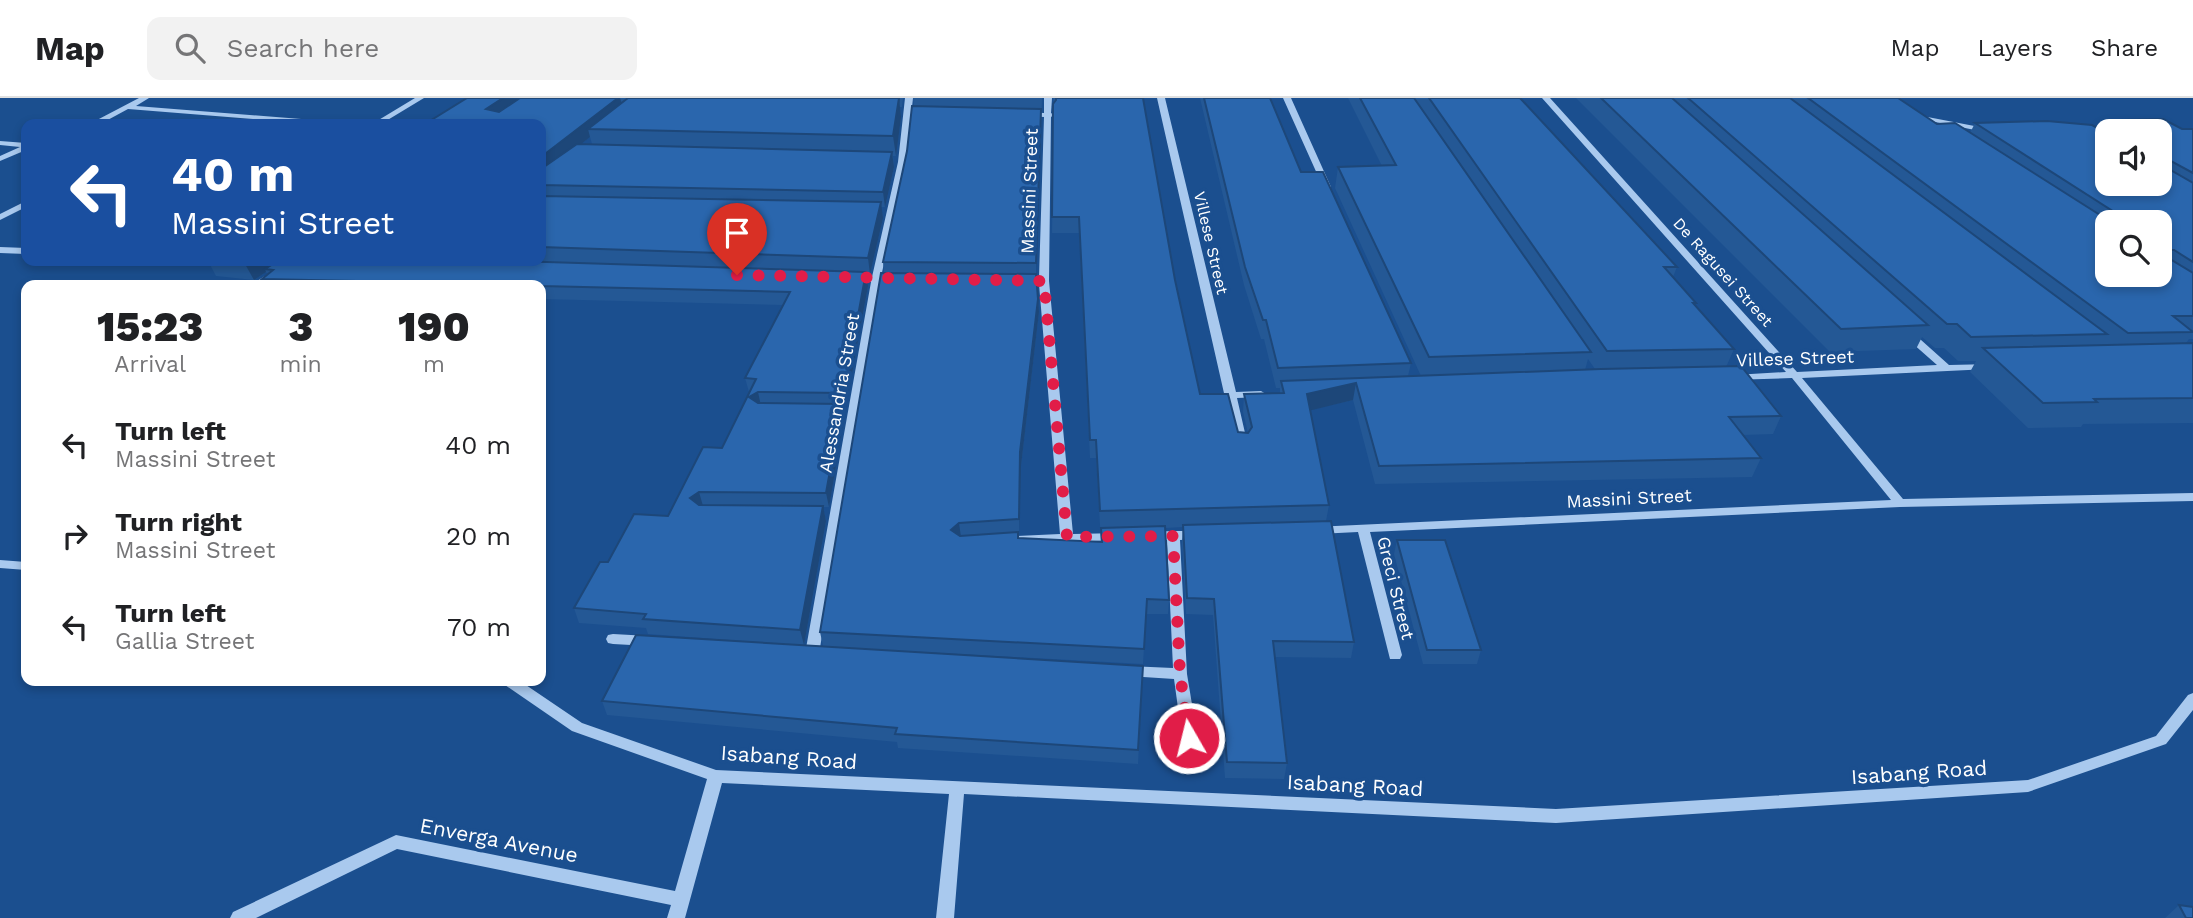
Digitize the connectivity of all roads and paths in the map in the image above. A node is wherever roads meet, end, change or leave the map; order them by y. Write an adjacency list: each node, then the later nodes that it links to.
1 (145, 98): 8 (street)
2 (421, 98): 18 (street)
3 (909, 98): 10 (street, Alessandria Street)
4 (1048, 98): 14 (street, Massini Street)
5 (1161, 98): 47 (street, Villese Street)
6 (1287, 98): 27 (street)
7 (1546, 98): 44 (street, De Ragusei Street)
8 (126, 107): 16 (street); 17 (street)
9 (893, 113): 10 (street)
10 (906, 113): 12 (street); 26 (street, Alessandria Street)
11 (1903, 113): 15 (street)
12 (919, 114)
13 (1011, 114): 14 (street)
14 (1050, 115): 40 (street, Massini Street)
15 (1915, 116): 19 (street); 20 (street)
16 (103, 119)
17 (276, 119)
18 (385, 119)
19 (1938, 132)
20 (1995, 132)
21 (0, 143): 22 (street)
22 (21, 145)
23 (21, 148): 24 (street)
24 (0, 159)
25 (889, 161): 26 (street)
26 (902, 162): 30 (street, Alessandria Street)
27 (1333, 199)
28 (21, 206): 31 (street)
29 (877, 213): 30 (street)
30 (891, 213): 37 (street, Alessandria Street)
31 (0, 217)
32 (0, 250): 33 (street)
33 (21, 251)
34 (286, 266): 36 (street)
35 (835, 279): 37 (street)
36 (264, 280)
37 (876, 280): 38 (street); 61 (street, Alessandria Street)
38 (904, 280)
39 (1016, 281): 40 (street)
40 (1044, 281): 55 (street, Massini Street)
41 (1894, 321): 43 (street)
42 (1999, 365): 43 (street, Villese Street)
43 (1945, 367): 44 (street, Villese Street)
44 (1796, 377): 45 (street, Villese Street); 50 (street, De Ragusei Street)
45 (1715, 378)
46 (1271, 394): 47 (street)
47 (1231, 395): 48 (street, Villese Street)
48 (1242, 446)
49 (2193, 497): 50 (street, Massini Street)
50 (1900, 503): 51 (street, Massini Street)
51 (1363, 529): 52 (street, Massini Street); 62 (street, Greci Street)
52 (1309, 531)
53 (1214, 534): 54 (street)
54 (1173, 536): 55 (street); 64 (street)
55 (1067, 537): 56 (street)
56 (1000, 541)
57 (0, 564): 58 (street)
58 (21, 566)
59 (613, 639): 60 (street)
60 (666, 643)
61 (812, 654)
62 (1395, 655)
63 (1112, 670): 64 (street)
64 (1180, 674): 67 (street)
65 (517, 686): 68 (street, Isabang Road)
66 (2193, 699): 69 (street, Isabang Road)
67 (1193, 759)
68 (716, 776): 69 (street, Isabang Road); 70 (street)
69 (957, 788): 73 (street)
70 (682, 900): 71 (street, Enverga Avenue); 72 (street)
71 (239, 918)
72 (676, 918)
73 (945, 918)

